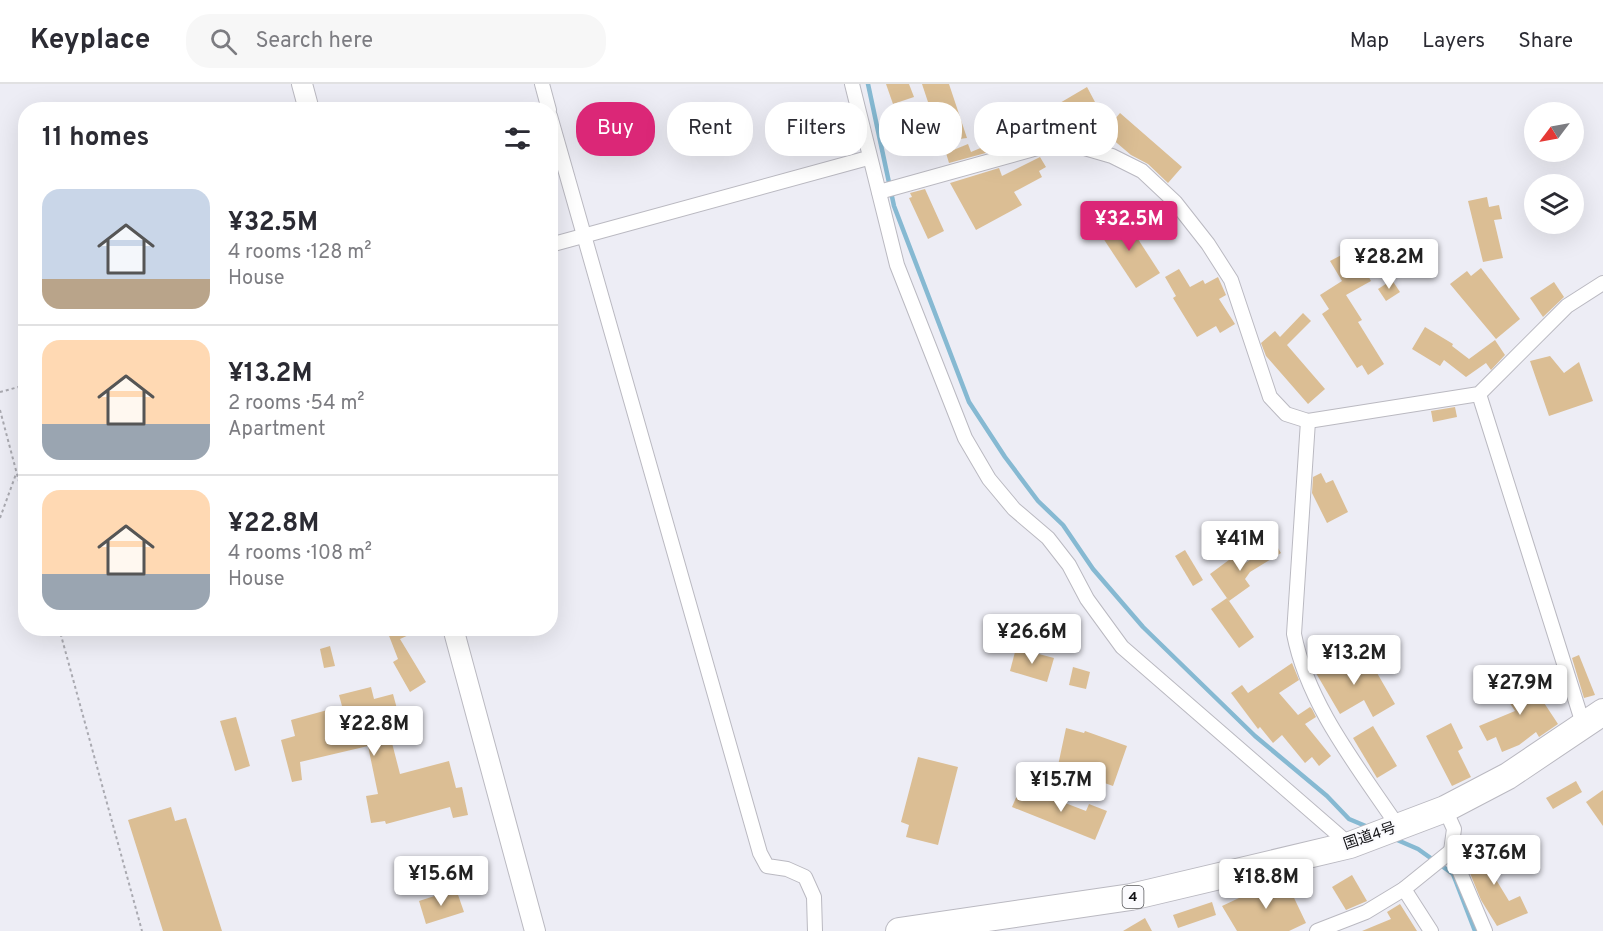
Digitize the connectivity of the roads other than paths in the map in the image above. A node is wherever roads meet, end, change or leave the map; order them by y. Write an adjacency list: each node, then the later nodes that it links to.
1 (302, 84): 4 (street)
2 (542, 84): 5 (street)
3 (852, 84): 7 (street)
4 (307, 102)
5 (547, 102)
6 (558, 144): 9 (street)
7 (868, 158): 8 (street); 9 (street)
8 (887, 190): 13 (street); 18 (street)
9 (585, 237): 10 (street); 22 (street)
10 (558, 243)
11 (1603, 283): 12 (street)
12 (1479, 394): 13 (street); 15 (street)
13 (1308, 421): 17 (street)
14 (455, 636): 21 (street)
15 (1593, 720): 16 (highway, 国道4号 / 4)
16 (1445, 809): 17 (highway, 国道4号 / 4); 19 (street)
17 (1397, 829): 18 (highway, 国道4号 / 4)
18 (1356, 843): 23 (highway, 国道4号 / 4)
19 (1448, 854): 20 (street); 26 (street)
20 (1404, 889): 24 (street); 25 (street)
21 (535, 931)
22 (814, 931)
23 (899, 931)
24 (1317, 931)
25 (1431, 931)
26 (1485, 931)

